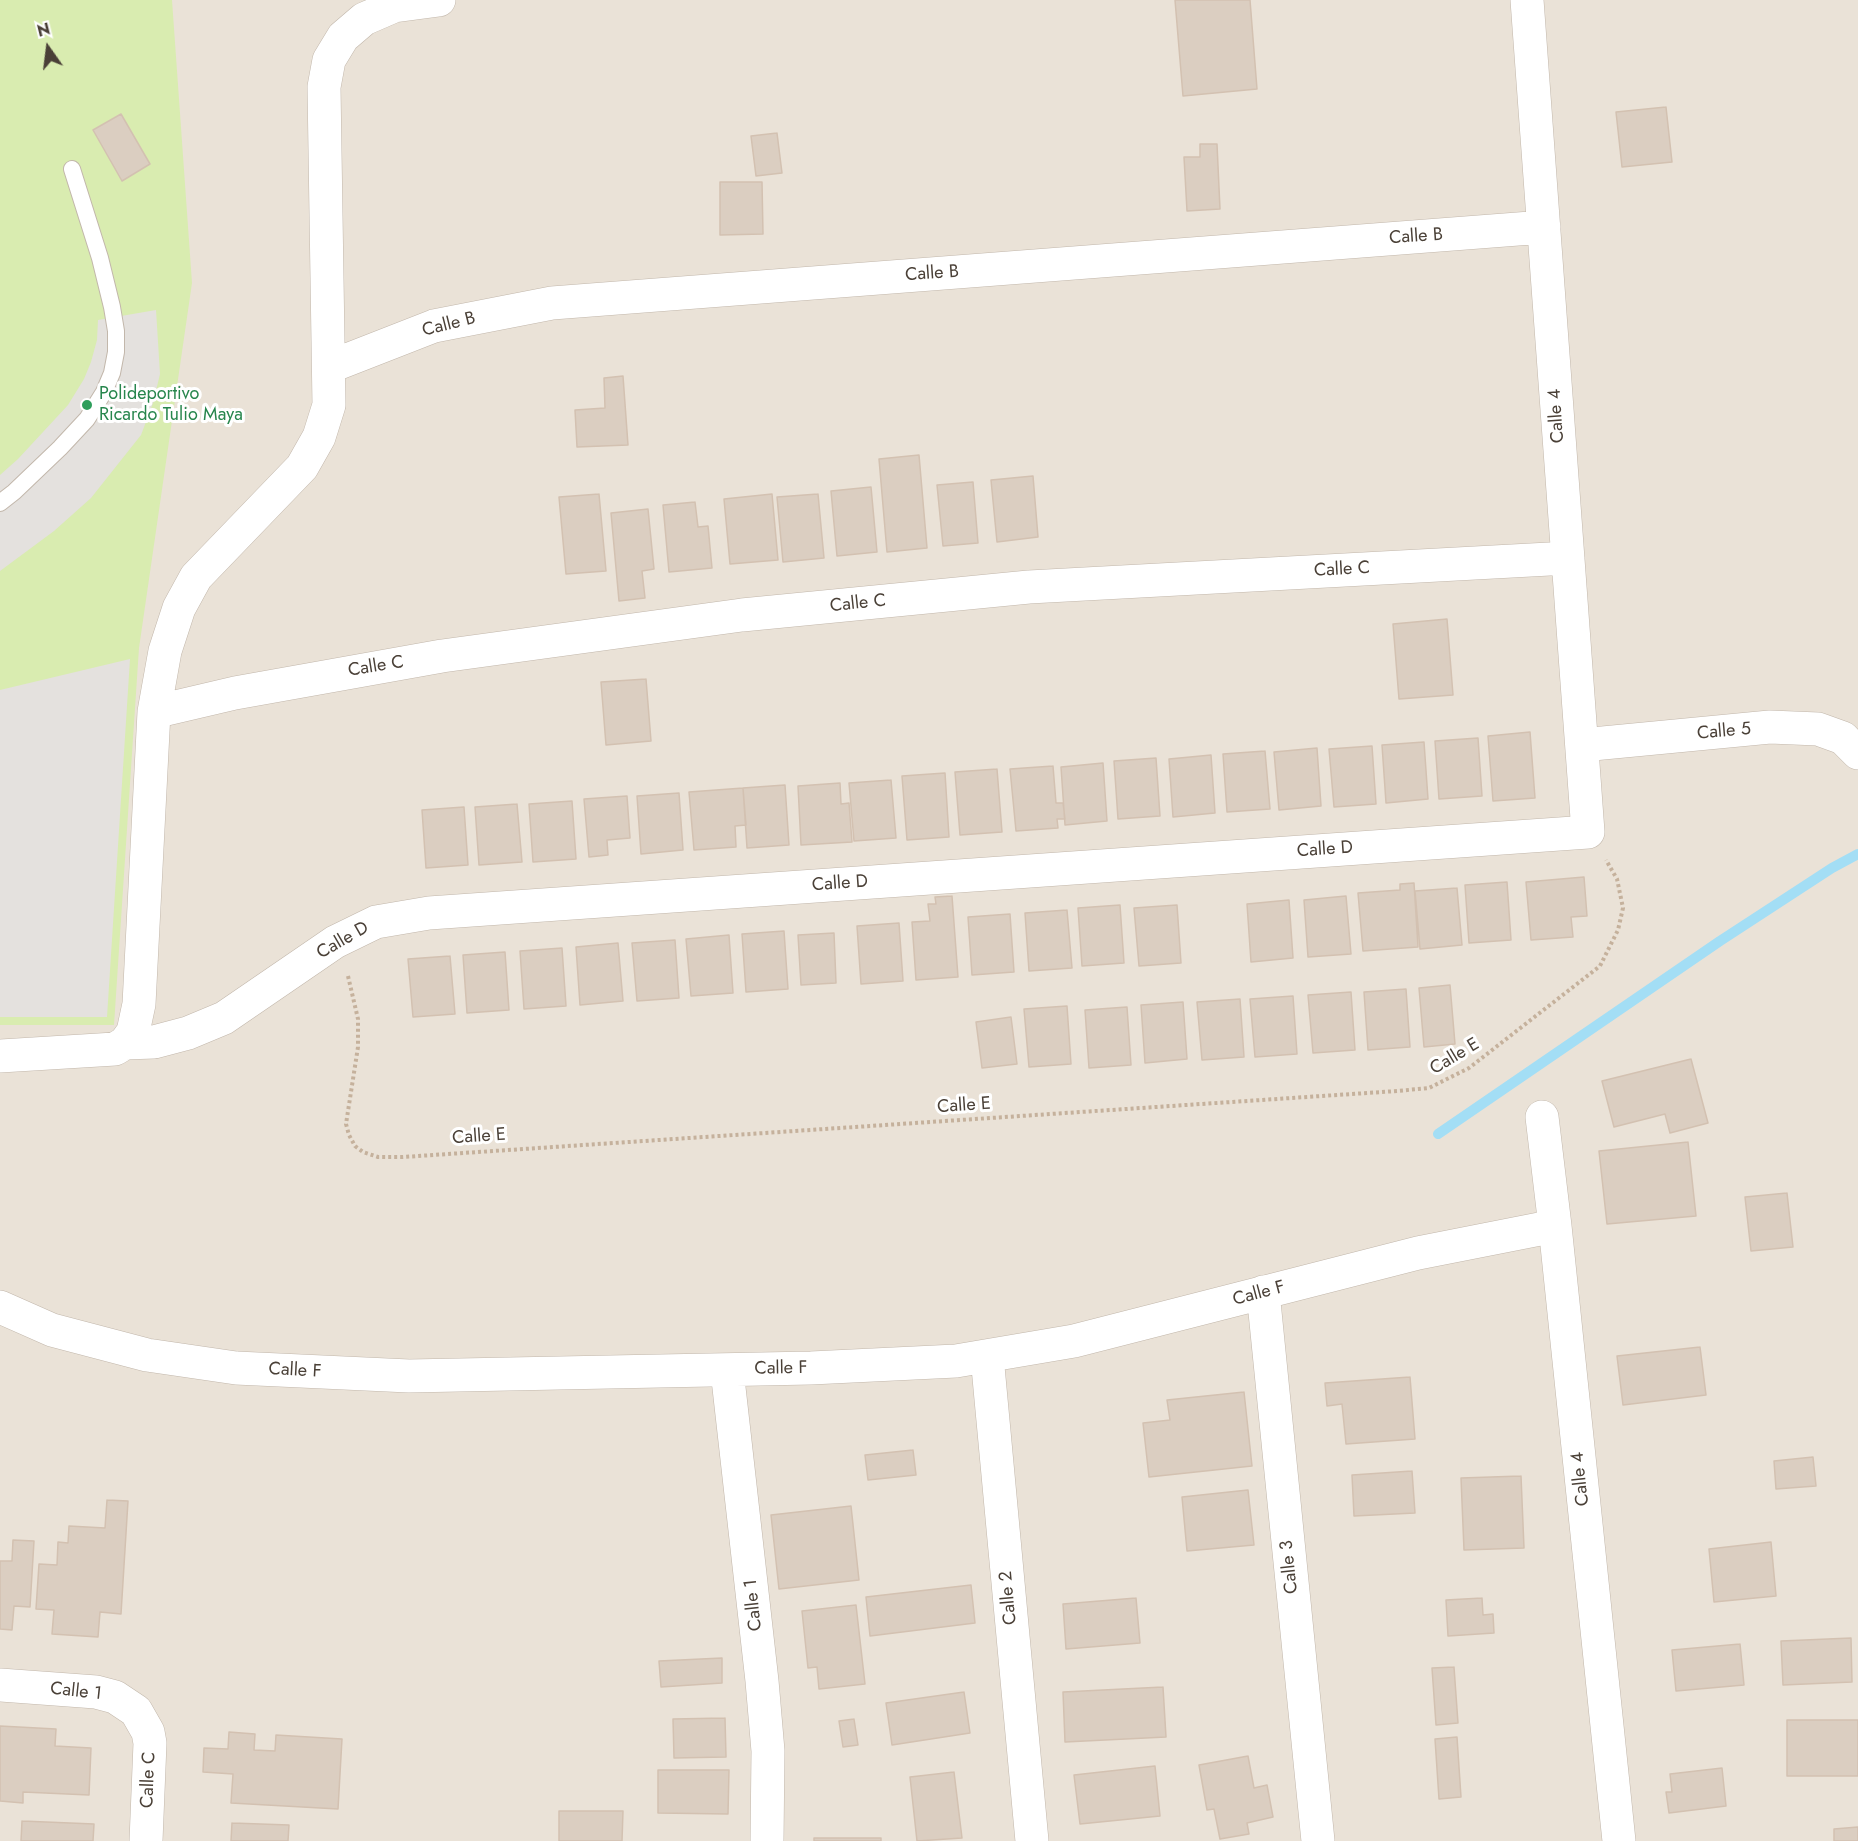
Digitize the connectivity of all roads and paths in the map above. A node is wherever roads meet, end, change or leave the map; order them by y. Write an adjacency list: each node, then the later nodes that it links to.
1 (440, 0): 5 (street)
2 (1527, 0): 4 (street, Calle 4)
3 (72, 169): 6 (lane)
4 (1544, 227): 5 (street, Calle B); 7 (street, Calle 4)
5 (329, 367): 8 (street)
6 (0, 503)
7 (1568, 558): 8 (street, Calle C); 9 (street, Calle 4)
8 (154, 712): 13 (street)
9 (1582, 745): 10 (street, Calle 5); 11 (street, Calle 4)
10 (1858, 753)
11 (1588, 832): 12 (street, Calle D); 12 (path, Calle E)
12 (335, 942): 13 (street, Calle D)
13 (111, 1047): 14 (street, Calle D)
14 (0, 1056)
15 (1542, 1117): 16 (street, Calle 4)
16 (1555, 1226): 17 (street, Calle F); 27 (street, Calle 4)
17 (1263, 1292): 19 (street, Calle F); 26 (street, Calle 3)
18 (0, 1307): 20 (street, Calle F)
19 (987, 1356): 20 (street, Calle F); 25 (street, Calle 2)
20 (727, 1370): 24 (street, Calle 1)
21 (0, 1685): 22 (street, Calle 1)
22 (143, 1721): 23 (street, Calle C)
23 (146, 1841)
24 (767, 1841)
25 (1032, 1841)
26 (1317, 1841)
27 (1619, 1841)

